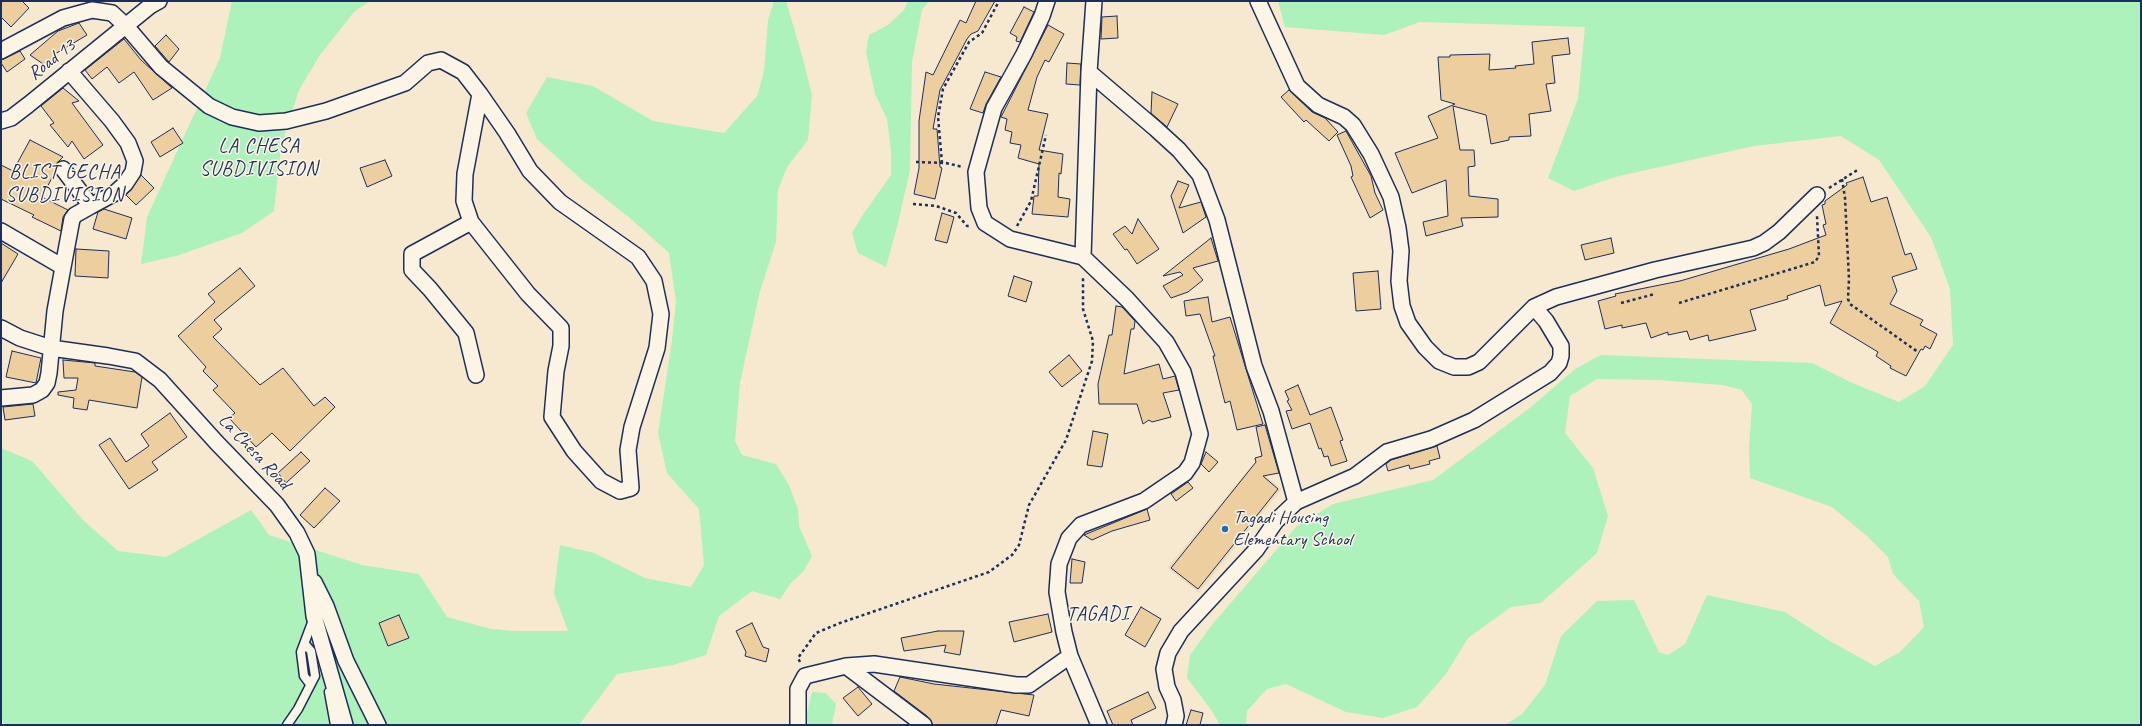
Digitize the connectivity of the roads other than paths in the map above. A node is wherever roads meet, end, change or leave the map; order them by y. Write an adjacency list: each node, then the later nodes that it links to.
1 (159, 1): 5 (street, Road 13)
2 (1047, 1): 16 (street)
3 (1094, 1): 8 (street)
4 (1258, 1): 18 (street)
5 (126, 26): 6 (street); 7 (street, Road 13); 9 (street)
6 (1, 51)
7 (69, 71): 10 (street, Road 13); 13 (street)
8 (1089, 72): 16 (street); 23 (street)
9 (480, 94): 14 (street); 14 (street)
10 (1, 121)
11 (63, 169): 13 (street)
12 (1817, 195): 18 (street)
13 (91, 206): 17 (street)
14 (471, 222): 21 (street)
15 (1, 231): 17 (street)
16 (1084, 257): 28 (street)
17 (63, 267): 20 (street)
18 (1534, 307): 23 (street)
19 (1, 328): 20 (street, La Chesa Road)
20 (51, 348): 22 (street); 24 (street, La Chesa Road)
21 (476, 375)
22 (1, 398)
23 (1296, 502): 38 (street)
24 (310, 575): 25 (street, La Chesa Road); 34 (street)
25 (314, 616): 26 (lane); 27 (street, La Chesa Road)
26 (306, 644): 30 (lane); 30 (lane)
27 (323, 645): 32 (lane); 33 (street, La Chesa Road)
28 (1070, 656): 29 (street); 37 (street)
29 (846, 666): 35 (street); 36 (street)
30 (310, 684): 31 (lane)
31 (287, 725)
32 (336, 725)
33 (345, 725)
34 (378, 725)
35 (798, 725)
36 (924, 725)
37 (1099, 725)
38 (1174, 725)

